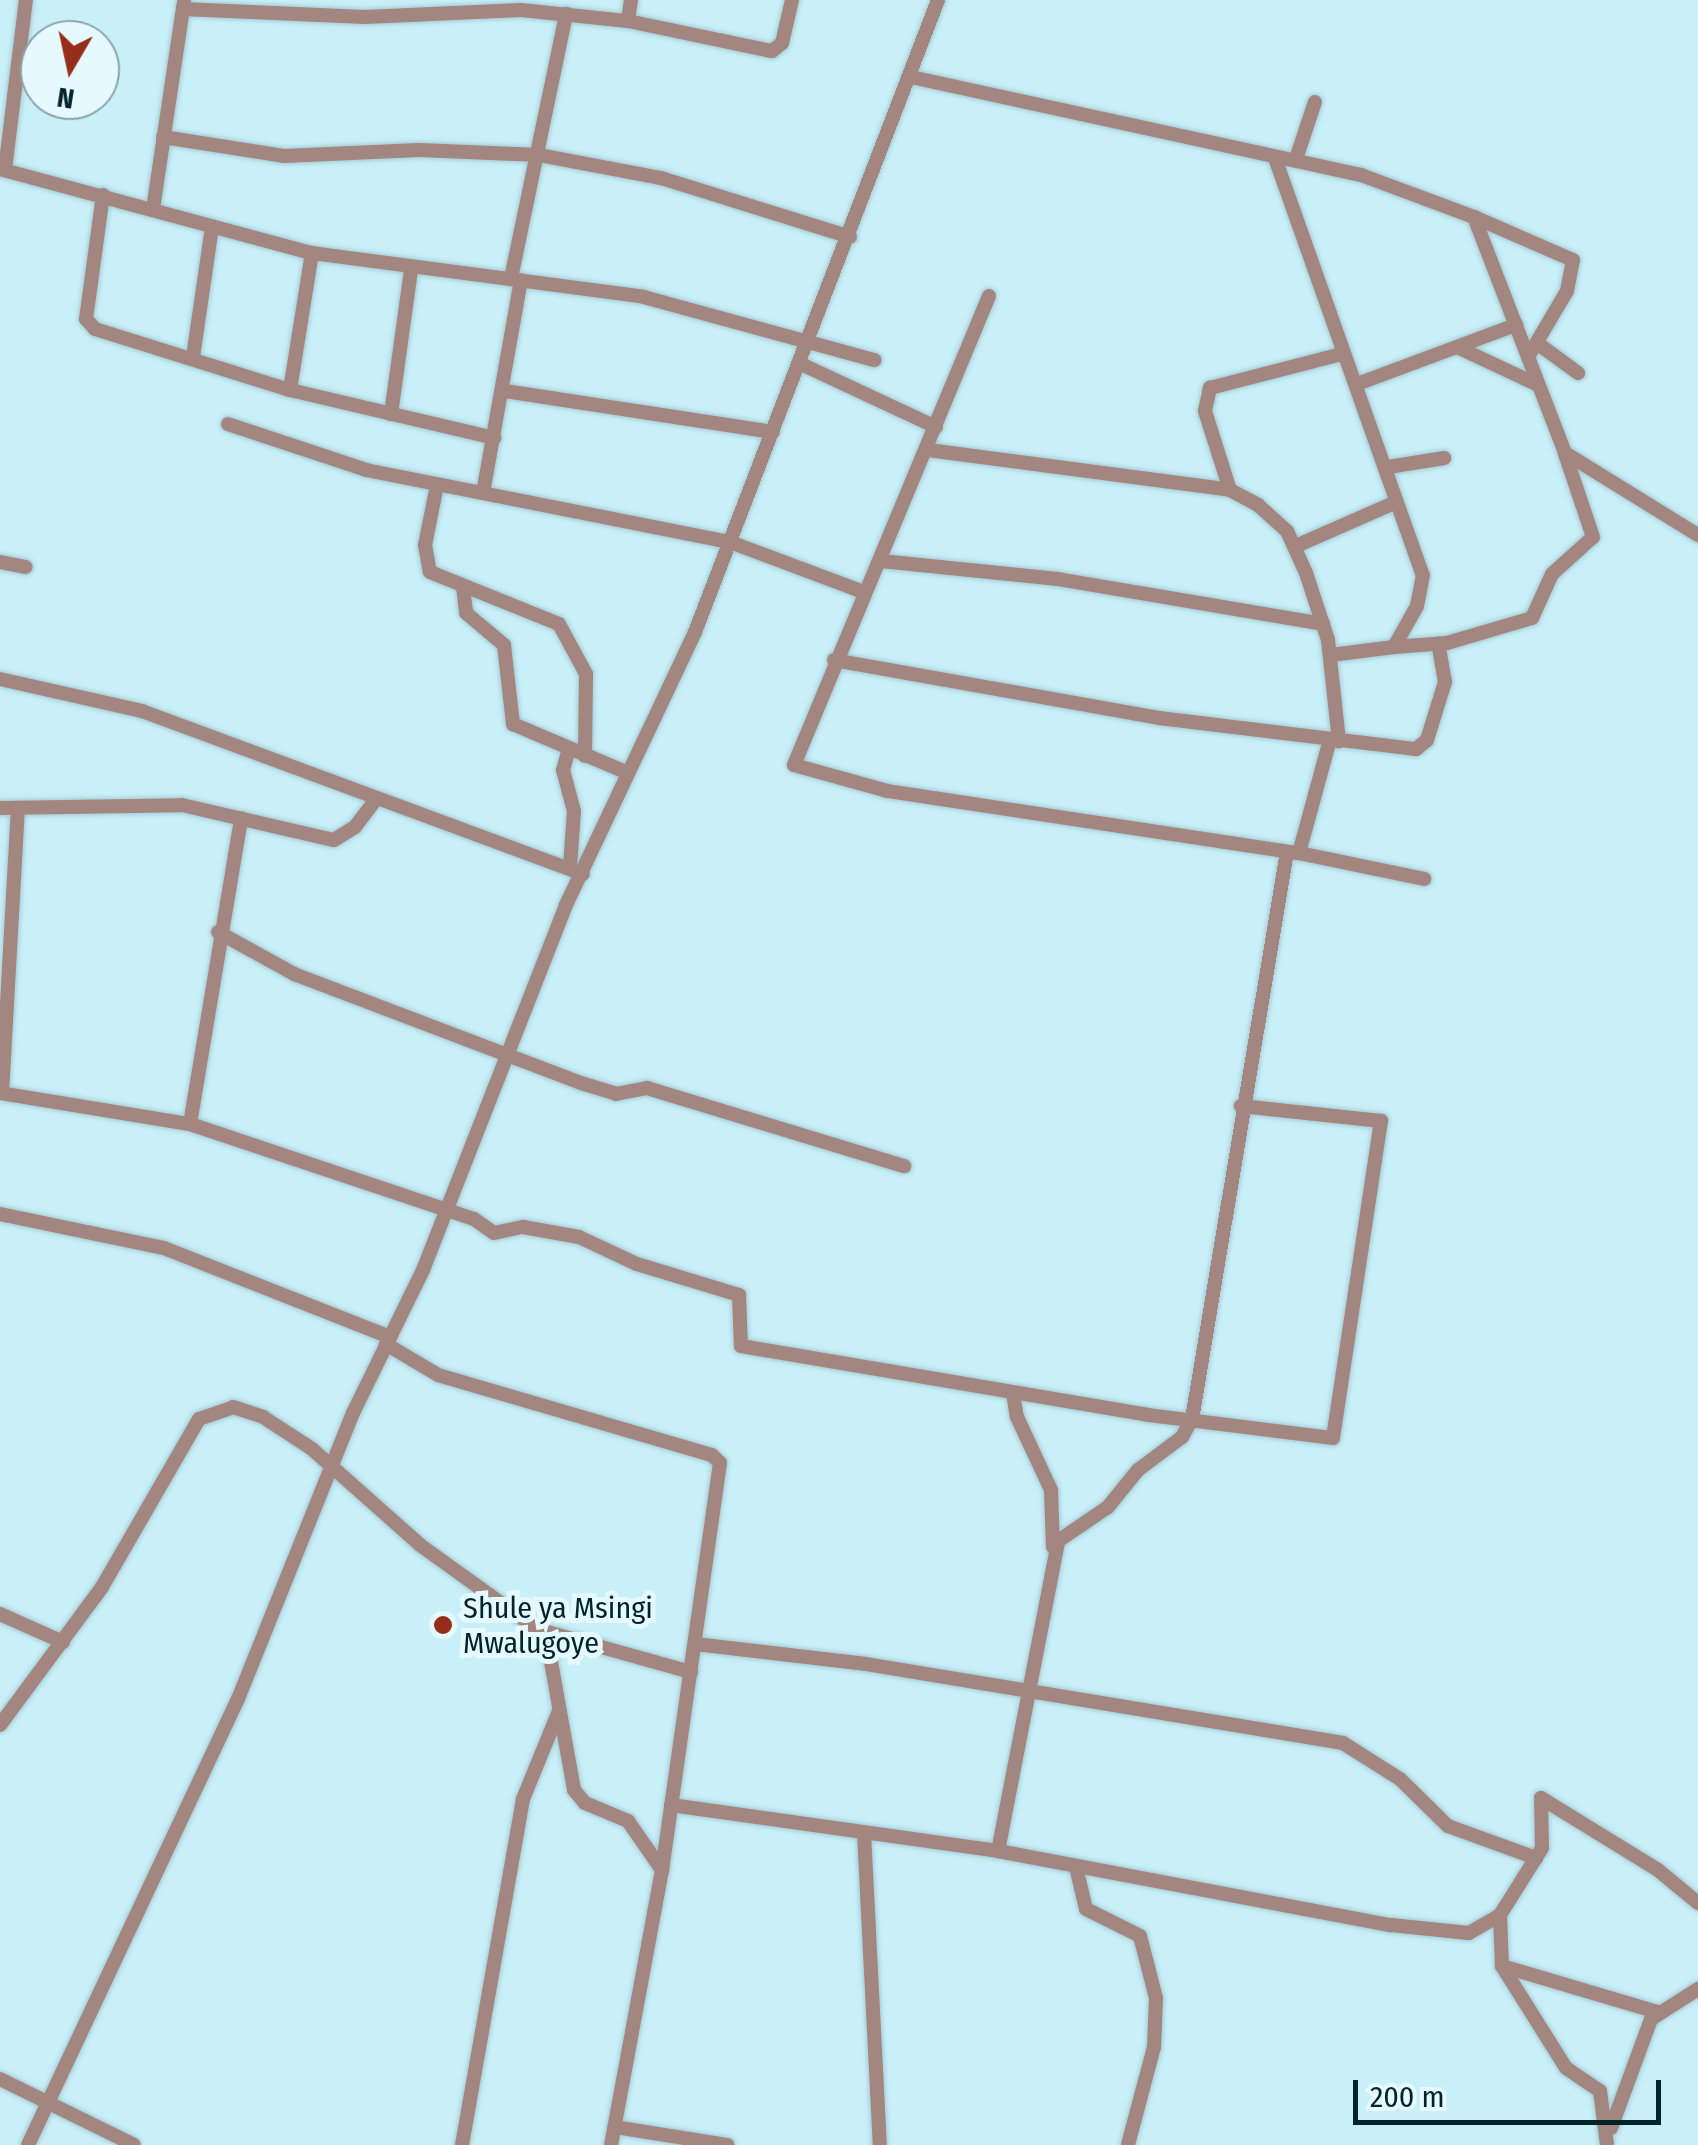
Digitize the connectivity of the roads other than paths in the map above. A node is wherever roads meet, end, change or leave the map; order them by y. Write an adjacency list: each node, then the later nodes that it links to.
1 (26, 0): 14 (street)
2 (631, 0): 7 (street)
3 (792, 0): 7 (street)
4 (938, 0): 8 (street)
5 (184, 5): 6 (street); 10 (street)
6 (566, 14): 7 (street); 11 (street)
7 (628, 21)
8 (912, 77): 12 (street); 19 (street)
9 (1315, 102): 13 (street)
10 (163, 136): 11 (street); 16 (street)
11 (540, 155): 19 (street); 22 (street)
12 (1275, 158): 13 (street); 28 (street)
13 (1296, 159): 17 (street)
14 (2, 170): 15 (street)
15 (103, 194): 16 (street); 29 (street)
16 (153, 209): 18 (street)
17 (1474, 217): 24 (street); 26 (street)
18 (212, 226): 20 (street); 29 (street)
19 (850, 237): 25 (street)
20 (312, 253): 21 (street); 36 (street)
21 (410, 269): 22 (street); 38 (street)
22 (516, 279): 25 (street); 37 (street)
23 (989, 296): 40 (street)
24 (1516, 325): 27 (street); 30 (street)
25 (810, 340): 31 (street); 32 (street)
26 (1537, 342): 30 (street); 33 (street)
27 (1457, 347): 34 (street); 35 (street)
28 (1342, 354): 34 (street); 48 (street)
29 (193, 357): 36 (street)
30 (1528, 357): 35 (street)
31 (876, 360)
32 (801, 364): 40 (street); 41 (street)
33 (1578, 373)
34 (1357, 384): 46 (street)
35 (1538, 385): 44 (street)
36 (290, 390): 38 (street)
37 (505, 390): 41 (street); 42 (street)
38 (390, 414): 42 (street)
39 (228, 424): 47 (street)
40 (936, 426): 43 (street)
41 (773, 432): 52 (street)
42 (494, 438): 49 (street)
43 (928, 450): 48 (street); 54 (street)
44 (1564, 453): 51 (street); 60 (street)
45 (1444, 458): 46 (street)
46 (1388, 467): 50 (street)
47 (437, 484): 49 (street); 57 (street)
48 (1230, 490): 53 (street)
49 (483, 493): 52 (street)
50 (1394, 503): 53 (street); 61 (street)
51 (1698, 534)
52 (730, 542): 58 (street); 68 (street)
53 (1296, 546): 59 (street)
54 (881, 561): 58 (street); 59 (street)
55 (0, 562): 56 (street)
56 (26, 567)
57 (463, 586): 66 (street); 67 (street)
58 (864, 592): 63 (street)
59 (1323, 624): 62 (street)
60 (1438, 644): 61 (street); 65 (street)
61 (1394, 648): 62 (street)
62 (1330, 656): 65 (street)
63 (834, 660): 65 (street); 73 (street)
64 (0, 679): 69 (street)
65 (1334, 740): 73 (street)
66 (570, 748): 67 (street); 74 (street)
67 (585, 756): 68 (street)
68 (628, 773): 74 (street)
69 (374, 800): 72 (street); 74 (street)
70 (0, 808): 71 (street)
71 (18, 809): 72 (street); 78 (street)
72 (240, 818): 76 (street)
73 (1293, 853): 75 (street); 79 (street)
74 (576, 870): 77 (street)
75 (1424, 879)
76 (218, 932): 77 (street); 80 (street)
77 (510, 1054): 81 (street); 82 (street)
78 (1, 1093): 80 (street)
79 (1241, 1106): 86 (street); 86 (street)
80 (190, 1124): 82 (street)
81 (904, 1166)
82 (446, 1210): 84 (street); 85 (street)
83 (0, 1214): 84 (street)
84 (388, 1340): 87 (street); 92 (street)
85 (1014, 1394): 86 (street); 88 (street)
86 (1192, 1420): 88 (street)
87 (336, 1466): 90 (street); 91 (street); 109 (street)
88 (1054, 1553): 94 (street)
89 (0, 1614): 91 (street)
90 (546, 1634): 93 (street); 95 (street)
91 (63, 1642): 96 (street)
92 (696, 1644): 93 (street); 94 (street)
93 (691, 1672): 97 (street)
94 (1033, 1692): 99 (street); 100 (street)
95 (559, 1711): 102 (street); 114 (street)
96 (0, 1725)
97 (671, 1805): 98 (street); 102 (street)
98 (864, 1833): 99 (street); 117 (street)
99 (998, 1851): 101 (street)
100 (1536, 1858): 103 (street); 104 (street)
101 (1076, 1867): 104 (street); 118 (street)
102 (662, 1870): 110 (street)
103 (1698, 1903)
104 (1500, 1915): 105 (street)
105 (1502, 1966): 107 (street); 111 (street)
106 (1698, 1989): 107 (street)
107 (1657, 2012): 111 (street)
108 (0, 2079): 109 (street)
109 (49, 2101): 112 (street); 113 (street)
110 (615, 2127): 115 (street); 116 (street)
111 (1608, 2139)
112 (28, 2145)
113 (134, 2145)
114 (462, 2145)
115 (611, 2145)
116 (728, 2145)
117 (880, 2145)
118 (1128, 2145)

